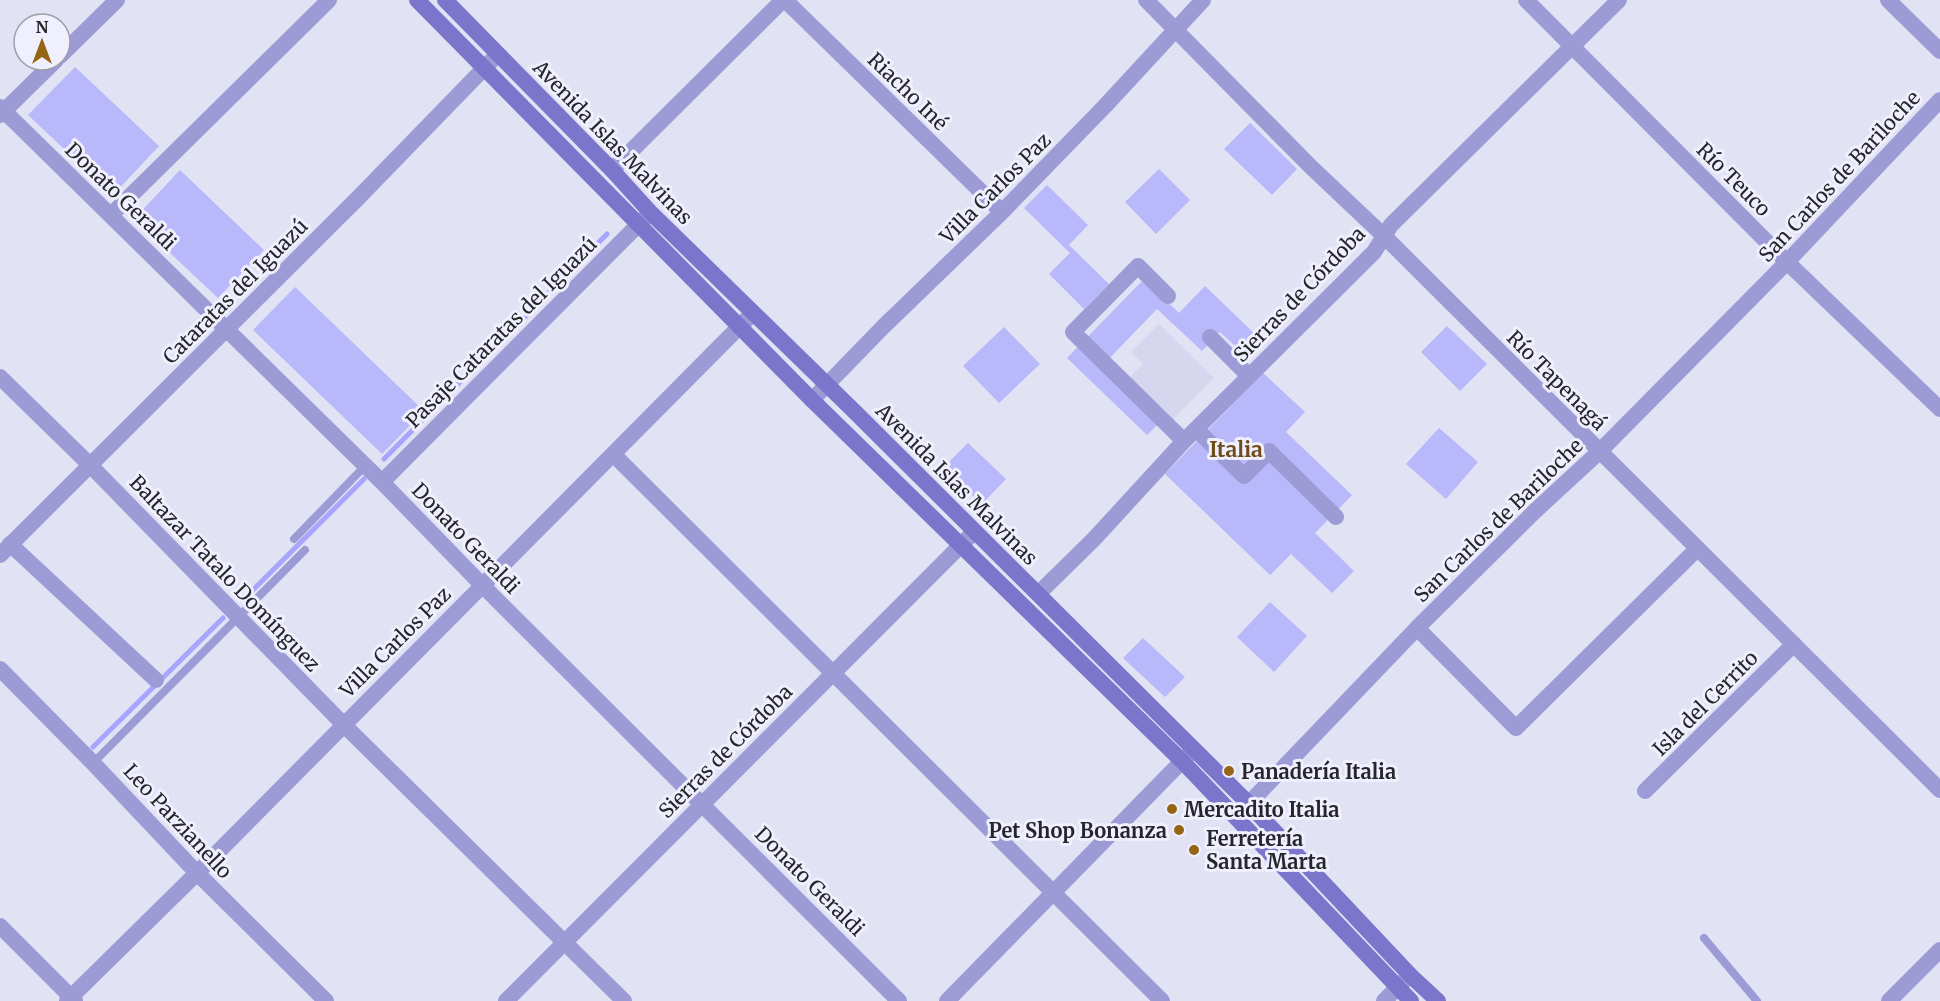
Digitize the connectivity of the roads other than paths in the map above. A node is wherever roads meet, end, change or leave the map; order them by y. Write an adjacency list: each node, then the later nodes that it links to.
1 (117, 0): 12 (street)
2 (329, 0): 23 (street)
3 (417, 0): 16 (main road, Avenida Islas Malvinas)
4 (445, 0): 15 (main road, Avenida Islas Malvinas)
5 (784, 0): 20 (street); 21 (street, Riacho Iné)
6 (1146, 0): 11 (street, Río Tapenagá)
7 (1203, 0): 11 (street, Villa Carlos Paz)
8 (1526, 0): 13 (street, Río Teuco)
9 (1619, 0): 13 (street, Sierras de Córdoba)
10 (1888, 0): 14 (street)
11 (1175, 29): 21 (street, Villa Carlos Paz); 25 (street, Río Tapenagá)
12 (72, 44)
13 (1572, 46): 25 (street, Sierras de Córdoba); 26 (street, Río Teuco)
14 (1940, 51)
15 (497, 55): 16 (street, Cataratas del Iguazú); 20 (main road, Avenida Islas Malvinas)
16 (485, 68): 24 (main road, Avenida Islas Malvinas); 30 (street, Cataratas del Iguazú)
17 (43, 72): 19 (street)
18 (1940, 100): 26 (street, San Carlos de Bariloche)
19 (1, 111): 23 (street, Donato Geraldi)
20 (612, 170): 22 (main road, Avenida Islas Malvinas)
21 (1002, 212): 34 (street, Villa Carlos Paz)
22 (651, 213): 24 (street, Pasaje Cataratas del Iguazú); 28 (main road, Avenida Islas Malvinas)
23 (111, 215): 30 (street, Donato Geraldi)
24 (638, 225): 29 (main road, Avenida Islas Malvinas); 43 (street, Pasaje Cataratas del Iguazú)
25 (1384, 236): 32 (street, Sierras de Córdoba); 39 (street, Río Tapenagá)
26 (1787, 262): 36 (street, Río Teuco); 39 (street, San Carlos de Bariloche)
27 (1168, 296): 38 (street)
28 (753, 313): 29 (street, Villa Carlos Paz); 34 (main road, Avenida Islas Malvinas)
29 (740, 326): 35 (main road, Avenida Islas Malvinas); 40 (street, Villa Carlos Paz)
30 (226, 330): 41 (street, Cataratas del Iguazú); 42 (street, Donato Geraldi)
31 (1210, 337): 32 (street)
32 (1249, 376): 37 (street, Sierras de Córdoba)
33 (0, 378): 41 (street, Baltazar Tatalo Domínguez)
34 (827, 386): 35 (street, Villa Carlos Paz); 45 (main road, Avenida Islas Malvinas)
35 (812, 400): 47 (main road, Avenida Islas Malvinas)
36 (1940, 409)
37 (1196, 429): 38 (street, Sierras de Córdoba); 44 (street)
38 (1184, 441): 52 (street, Sierras de Córdoba)
39 (1599, 452): 49 (street, Río Tapenagá); 54 (street, San Carlos de Bariloche)
40 (613, 454): 51 (street, Villa Carlos Paz); 57 (street)
41 (90, 465): 48 (street, Cataratas del Iguazú); 53 (street, Baltazar Tatalo Domínguez)
42 (365, 466): 43 (street, Donato Geraldi); 46 (lane)
43 (382, 482): 51 (street, Donato Geraldi)
44 (1336, 517)
45 (974, 532): 47 (street, Sierras de Córdoba); 52 (main road, Avenida Islas Malvinas)
46 (294, 539)
47 (960, 545): 57 (street, Sierras de Córdoba); 61 (main road, Avenida Islas Malvinas)
48 (5, 549): 58 (street)
49 (1697, 549): 54 (street); 55 (street, Río Tapenagá)
50 (305, 550): 53 (lane)
51 (482, 585): 59 (street, Villa Carlos Paz); 65 (street, Donato Geraldi)
52 (1038, 594): 60 (main road, Avenida Islas Malvinas)
53 (239, 617): 59 (street, Baltazar Tatalo Domínguez); 62 (lane)
54 (1417, 628): 66 (street, San Carlos de Bariloche)
55 (1794, 644): 63 (street, Río Tapenagá); 64 (street, Isla del Cerrito)
56 (0, 669): 62 (street, Leo Parzianello)
57 (834, 672): 65 (street, Sierras de Córdoba); 69 (street)
58 (156, 680)
59 (343, 724): 68 (street, Villa Carlos Paz); 72 (street, Baltazar Tatalo Domínguez)
60 (1194, 749): 61 (street); 66 (main road, Avenida Islas Malvinas)
61 (1182, 761): 67 (main road, Avenida Islas Malvinas); 69 (street)
62 (93, 763): 68 (street, Leo Parzianello)
63 (1940, 790)
64 (1645, 791)
65 (702, 803): 72 (street, Sierras de Córdoba); 80 (street, Donato Geraldi)
66 (1248, 803): 67 (street, San Carlos de Bariloche); 74 (main road, Avenida Islas Malvinas)
67 (1236, 817): 75 (main road, Avenida Islas Malvinas)
68 (196, 873): 76 (street, Villa Carlos Paz); 77 (street, Leo Parzianello)
69 (1055, 892): 81 (street); 82 (street)
70 (0, 926): 76 (street)
71 (1704, 938): 86 (lane)
72 (565, 942): 78 (street, Sierras de Córdoba); 79 (street, Baltazar Tatalo Domínguez)
73 (1940, 950): 87 (street)
74 (1410, 975): 75 (street); 85 (main road, Avenida Islas Malvinas)
75 (1398, 988): 83 (street); 84 (main road, Avenida Islas Malvinas)
76 (71, 1000)
77 (326, 1001)
78 (506, 1001)
79 (624, 1001)
80 (899, 1001)
81 (947, 1001)
82 (1162, 1001)
83 (1384, 1001)
84 (1411, 1001)
85 (1438, 1001)
86 (1757, 1001)
87 (1889, 1001)

